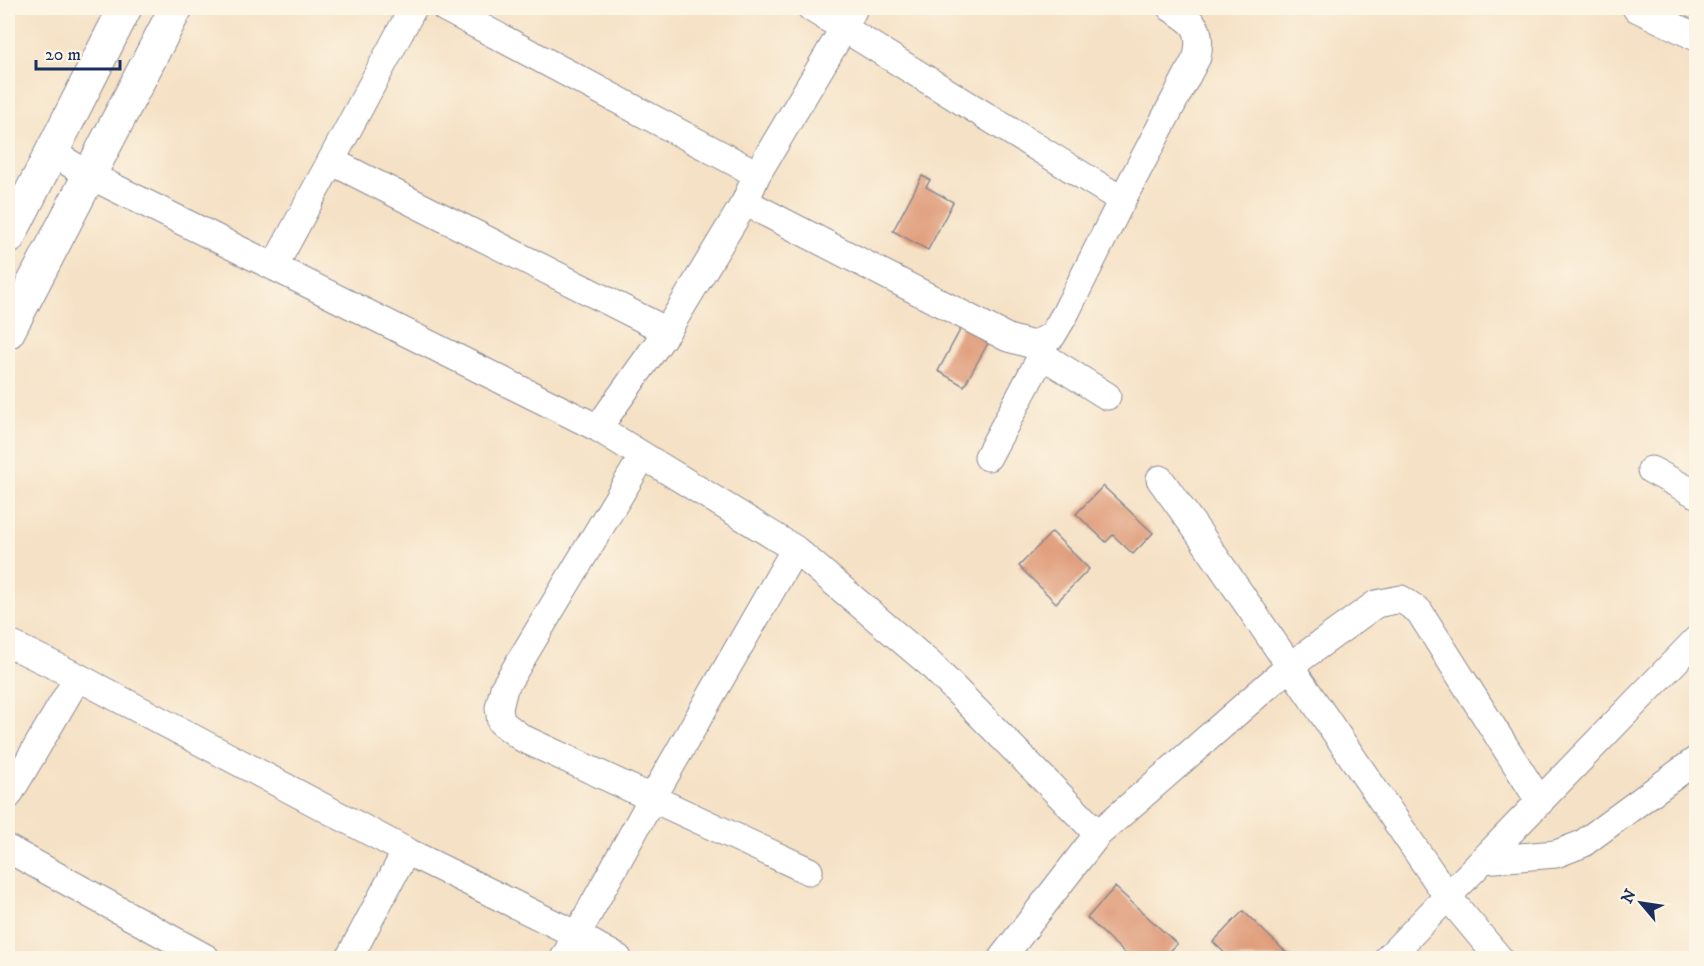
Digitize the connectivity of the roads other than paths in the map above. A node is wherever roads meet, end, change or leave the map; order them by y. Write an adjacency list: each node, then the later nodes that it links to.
1 (125, 8): 10 (street)
2 (176, 8): 13 (street)
3 (413, 8): 11 (street)
4 (445, 8): 12 (street)
5 (811, 8): 8 (street)
6 (1171, 8): 14 (street)
7 (1636, 8): 9 (street)
8 (849, 18): 12 (street); 14 (street)
9 (1696, 37)
10 (51, 152): 13 (street); 16 (street)
11 (331, 161): 17 (street); 18 (street)
12 (757, 174): 15 (street)
13 (89, 176): 17 (street); 19 (street)
14 (1122, 200): 20 (street)
15 (745, 202): 18 (street); 20 (street)
16 (8, 238)
17 (274, 267): 22 (street)
18 (667, 331): 22 (street)
19 (8, 332)
20 (1038, 350): 21 (street); 24 (street)
21 (1107, 396)
22 (598, 428): 23 (street)
23 (642, 456): 28 (street); 35 (street)
24 (987, 457)
25 (1651, 470): 27 (street)
26 (1160, 479): 31 (street)
27 (1696, 494)
28 (795, 549): 35 (street); 37 (street)
29 (1696, 640): 36 (street)
30 (8, 643): 32 (street)
31 (1290, 666): 36 (street); 37 (street); 42 (street)
32 (78, 677): 34 (street); 39 (street)
33 (1696, 759): 40 (street)
34 (8, 796)
35 (653, 797): 41 (street); 43 (street)
36 (1539, 802): 40 (street)
37 (1098, 834): 48 (street)
38 (8, 849): 44 (street)
39 (406, 851): 43 (street); 45 (street)
40 (1483, 860): 42 (street)
41 (809, 871)
42 (1448, 897): 49 (street); 50 (street)
43 (577, 935): 46 (street); 47 (street)
44 (207, 958)
45 (350, 958)
46 (564, 958)
47 (618, 958)
48 (1002, 958)
49 (1388, 958)
50 (1499, 958)

